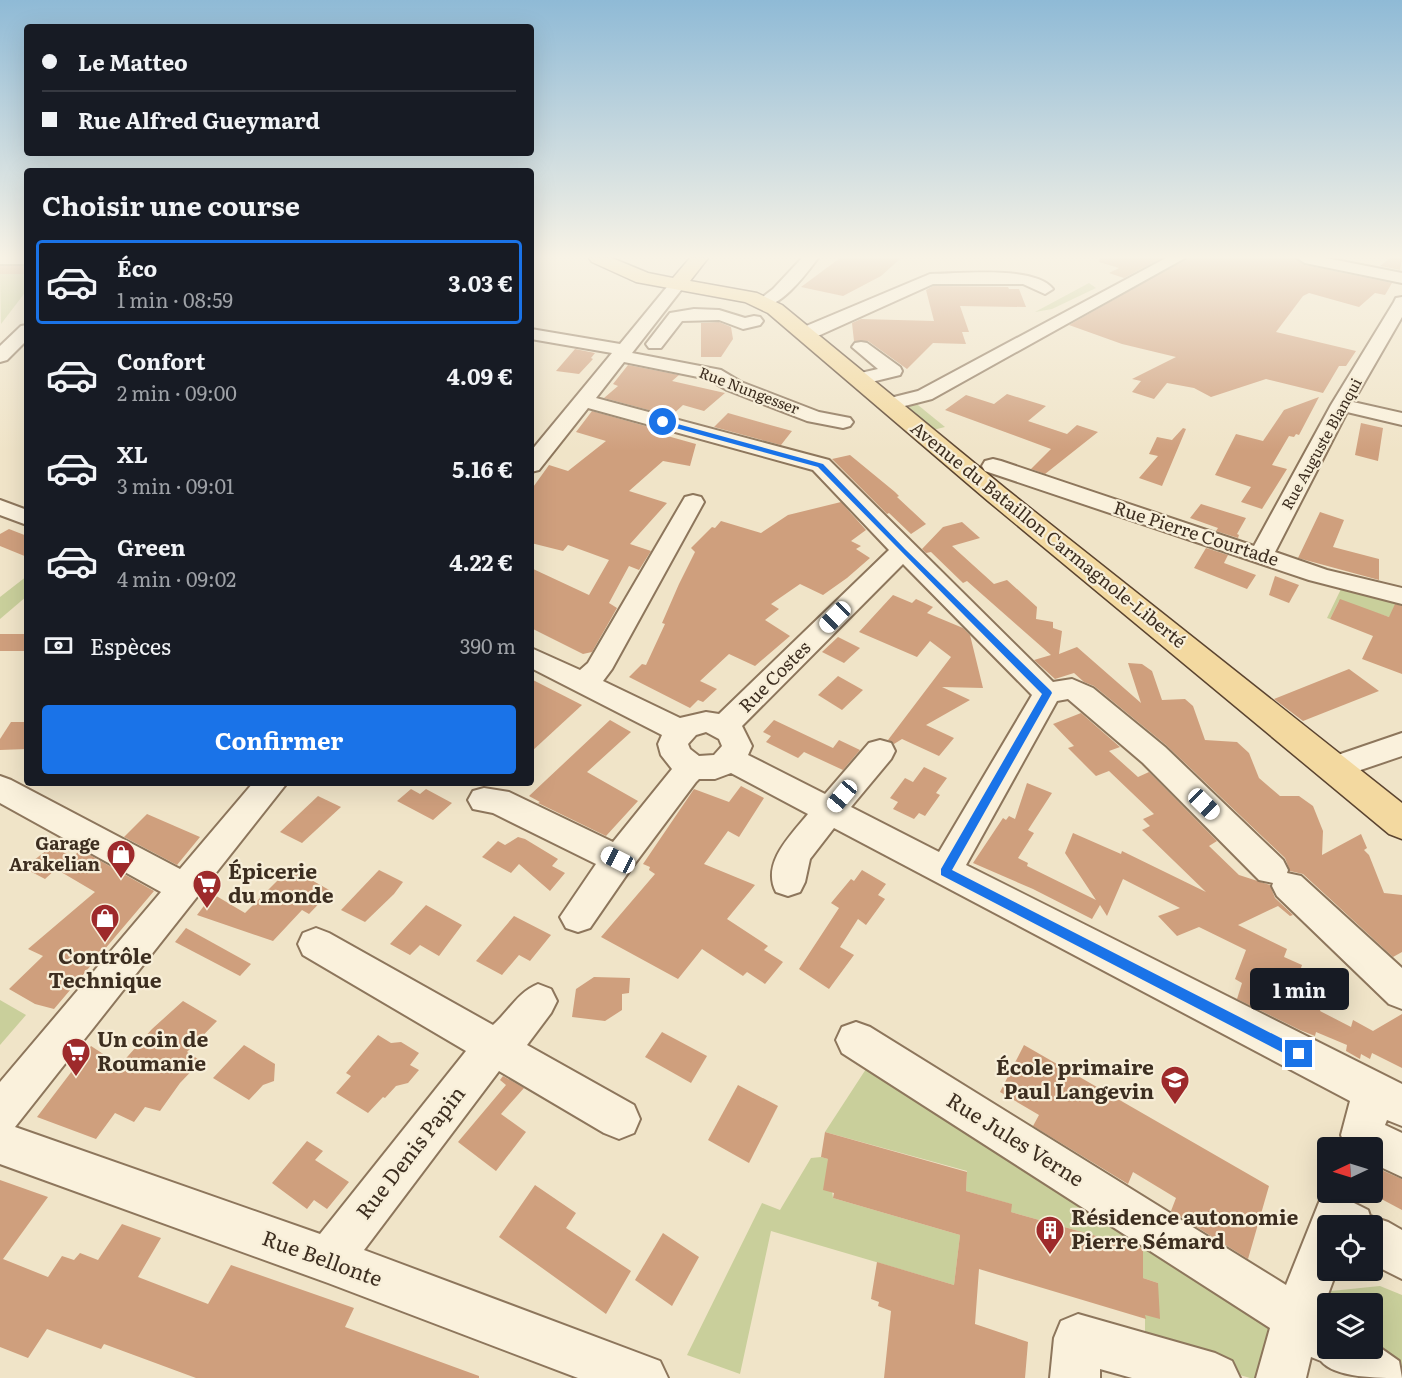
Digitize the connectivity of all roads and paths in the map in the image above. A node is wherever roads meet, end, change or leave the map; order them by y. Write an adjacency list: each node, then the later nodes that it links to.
1 (647, 322): 10 (street)
2 (672, 322): 10 (street)
3 (802, 322): 7 (main road, Avenue du Bataillon Carmagnole-Liberté)
4 (831, 322): 7 (street)
5 (1059, 322): 14 (street)
6 (1390, 322): 15 (street, Rue Auguste Blanqui)
7 (816, 329): 12 (main road, Avenue du Bataillon Carmagnole-Liberté); 12 (street)
8 (24, 333): 11 (street)
9 (534, 335): 10 (street)
10 (624, 351): 13 (street); 17 (street, Rue Nungesser)
11 (0, 356)
12 (860, 379): 14 (main road, Avenue du Bataillon Carmagnole-Liberté)
13 (584, 401): 18 (street); 23 (street)
14 (889, 404): 34 (main road, Avenue du Bataillon Carmagnole-Liberté)
15 (1341, 405): 16 (street); 24 (street, Rue Auguste Blanqui)
16 (1402, 419)
17 (843, 422)
18 (534, 461)
19 (993, 466): 24 (street, Rue Pierre Courtade)
20 (693, 502): 27 (street)
21 (0, 507): 22 (street)
22 (24, 517)
23 (903, 550): 28 (street); 30 (street, Rue Costes)
24 (1261, 555): 25 (street, Rue Pierre Courtade)
25 (1402, 596)
26 (534, 658): 27 (street)
27 (584, 683): 29 (street)
28 (1047, 693): 41 (street); 46 (street)
29 (680, 731): 30 (street); 33 (street)
30 (727, 743): 33 (street); 38 (street)
31 (1402, 744): 34 (street)
32 (880, 751): 38 (street)
33 (693, 767): 40 (street)
34 (1334, 768): 39 (main road, Avenue du Bataillon Carmagnole-Liberté)
35 (269, 786): 43 (street)
36 (0, 788): 43 (street)
37 (484, 800): 40 (street)
38 (829, 812): 41 (street); 42 (street)
39 (1402, 824)
40 (618, 860): 44 (street)
41 (945, 872): 50 (street)
42 (788, 882)
43 (185, 888): 51 (street)
44 (578, 917)
45 (316, 944): 49 (street)
46 (1402, 992)
47 (538, 1001): 49 (street, Rue Denis Papin)
48 (856, 1040): 59 (street, Rue Jules Verne)
49 (495, 1047): 52 (street); 57 (street, Rue Denis Papin)
50 (1388, 1099): 54 (street)
51 (5, 1105)
52 (619, 1119)
53 (0, 1143): 57 (street, Rue Bellonte)
54 (1402, 1156)
55 (1383, 1245): 56 (street)
56 (1402, 1256)
57 (328, 1260): 61 (street, Rue Bellonte)
58 (1320, 1281): 59 (street)
59 (1312, 1329): 64 (street)
60 (1355, 1359): 65 (street)
61 (643, 1378)
62 (1075, 1378): 63 (street)
63 (1215, 1378)
64 (1281, 1378)
65 (1382, 1378)

